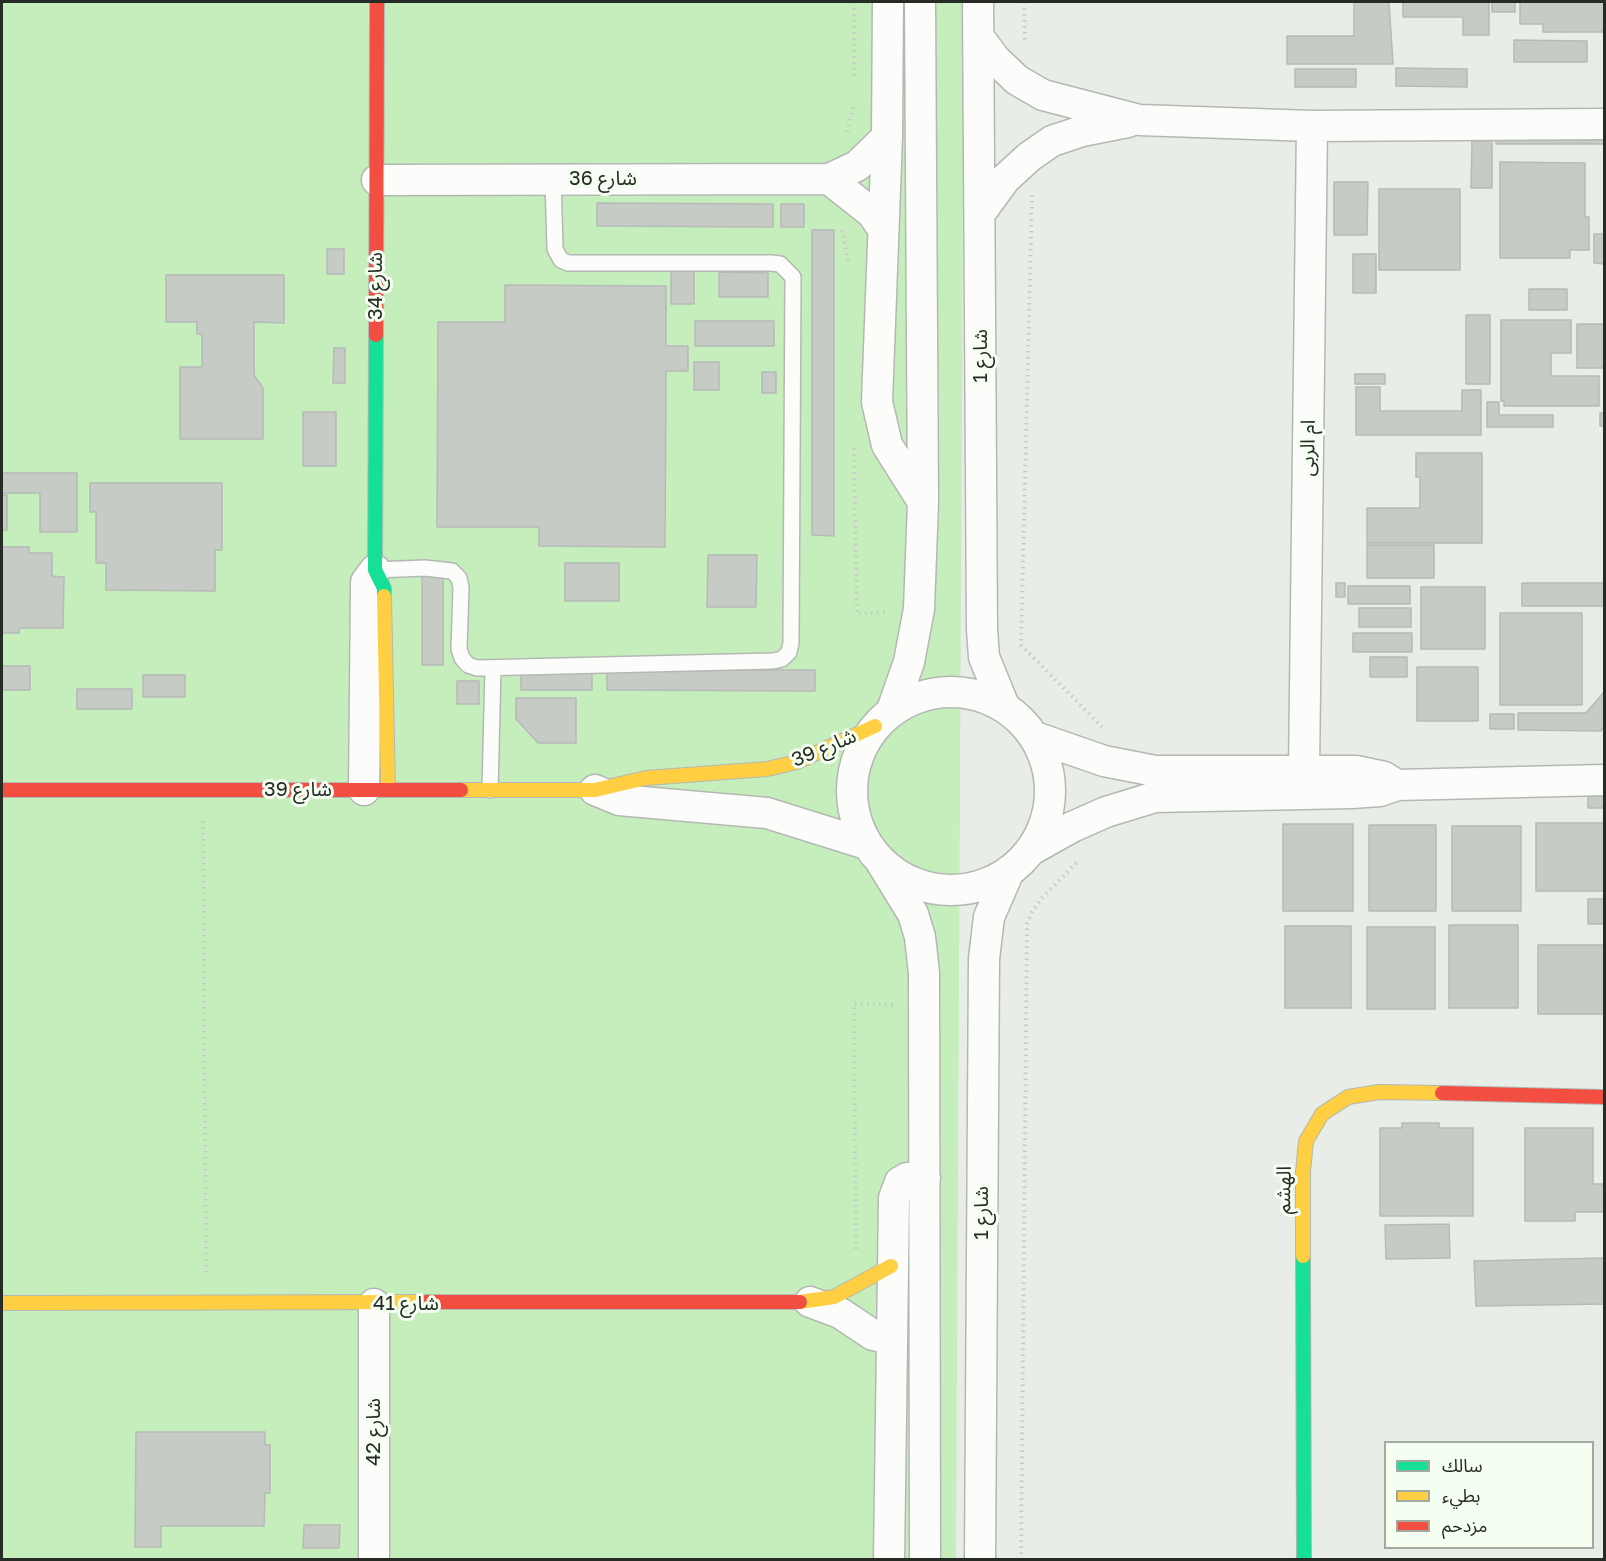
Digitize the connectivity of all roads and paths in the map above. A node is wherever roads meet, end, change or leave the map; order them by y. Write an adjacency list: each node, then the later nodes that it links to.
1 (377, 2): 14 (street, شارع 34)
2 (888, 2): 11 (street)
3 (920, 2): 18 (street)
4 (978, 2): 6 (street, شارع 1)
5 (1024, 2): 7 (path)
6 (978, 36): 8 (street); 16 (street, شارع 1)
7 (1030, 51)
8 (1139, 120): 10 (street); 12 (street)
9 (1605, 124): 10 (street)
10 (1312, 126): 25 (street, ام الربى)
11 (886, 136): 15 (street, شارع 36); 17 (street)
12 (1045, 146): 16 (street); 23 (path)
13 (553, 179): 14 (street, شارع 36); 15 (street, شارع 36); 20 (lane)
14 (377, 180): 19 (street, شارع 34)
15 (829, 180): 17 (street)
16 (981, 212): 21 (street, شارع 1)
17 (883, 229): 18 (street)
18 (923, 502): 22 (street)
19 (375, 570): 20 (lane); 30 (street, شارع 34)
20 (493, 668): 31 (lane)
21 (1004, 706): 22 (street); 24 (street)
22 (883, 718): 32 (street, شارع 39); 34 (street)
23 (1104, 728)
24 (1035, 737): 25 (street); 33 (street)
25 (1304, 770): 27 (street)
26 (1605, 780): 27 (street)
27 (1397, 785): 33 (street)
28 (2, 790): 29 (street, شارع 39)
29 (203, 790): 30 (street, شارع 39); 44 (path)
30 (376, 790): 31 (street, شارع 39)
31 (490, 790): 32 (street, شارع 39)
32 (595, 790): 34 (street, شارع 39)
33 (1031, 850): 36 (street)
34 (874, 853): 36 (street); 37 (street)
35 (1083, 856): 51 (path)
36 (1009, 871): 50 (street, شارع 1)
37 (925, 1006): 39 (street); 41 (path)
38 (1605, 1097): 52 (street, الهشم)
39 (925, 1178): 40 (street); 49 (street)
40 (891, 1266): 41 (street, شارع 41); 46 (street)
41 (856, 1286): 42 (street, شارع 41)
42 (810, 1302): 45 (street, شارع 41); 46 (street, شارع 41)
43 (2, 1303): 44 (street, شارع 41)
44 (206, 1303): 45 (street, شارع 41)
45 (374, 1304): 47 (street, شارع 42)
46 (890, 1339): 48 (street)
47 (374, 1560)
48 (889, 1560)
49 (925, 1560)
50 (980, 1560)
51 (1021, 1560)
52 (1304, 1560)

